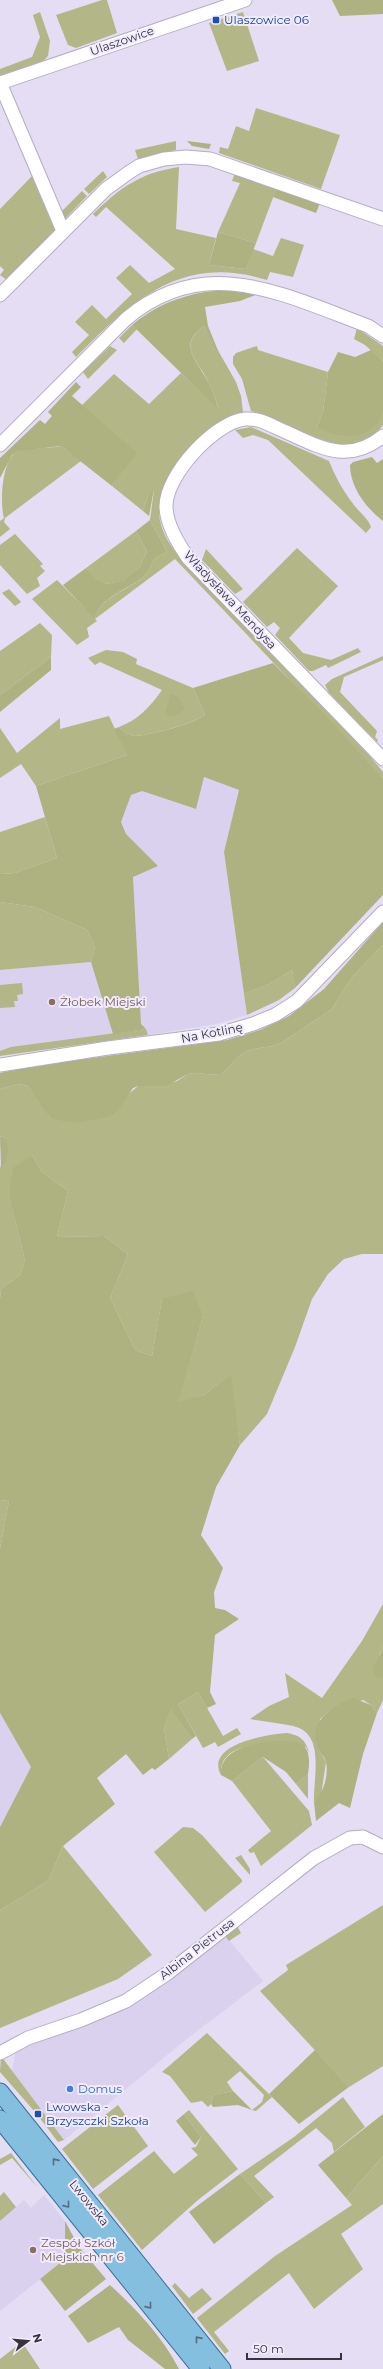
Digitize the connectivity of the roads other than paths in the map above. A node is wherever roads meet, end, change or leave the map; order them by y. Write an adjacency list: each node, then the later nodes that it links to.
1 (245, 0): 2 (street, Ulaszowice)
2 (0, 83): 4 (street)
3 (383, 219): 4 (street)
4 (63, 231): 5 (street)
5 (0, 295)
6 (383, 336): 8 (street)
7 (383, 436): 9 (street, Władysława Mendysa)
8 (0, 445)
9 (383, 759)
10 (383, 912): 11 (street, Na Kotlinę)
11 (0, 1065)
12 (383, 1847): 13 (street, Albina Pietrusa)
13 (0, 2053)
14 (0, 2092): 16 (main road, Lwowska, one-way to 14)
15 (0, 2119): 17 (main road, Lwowska, one-way to 17)
16 (218, 2368)
17 (201, 2369)

